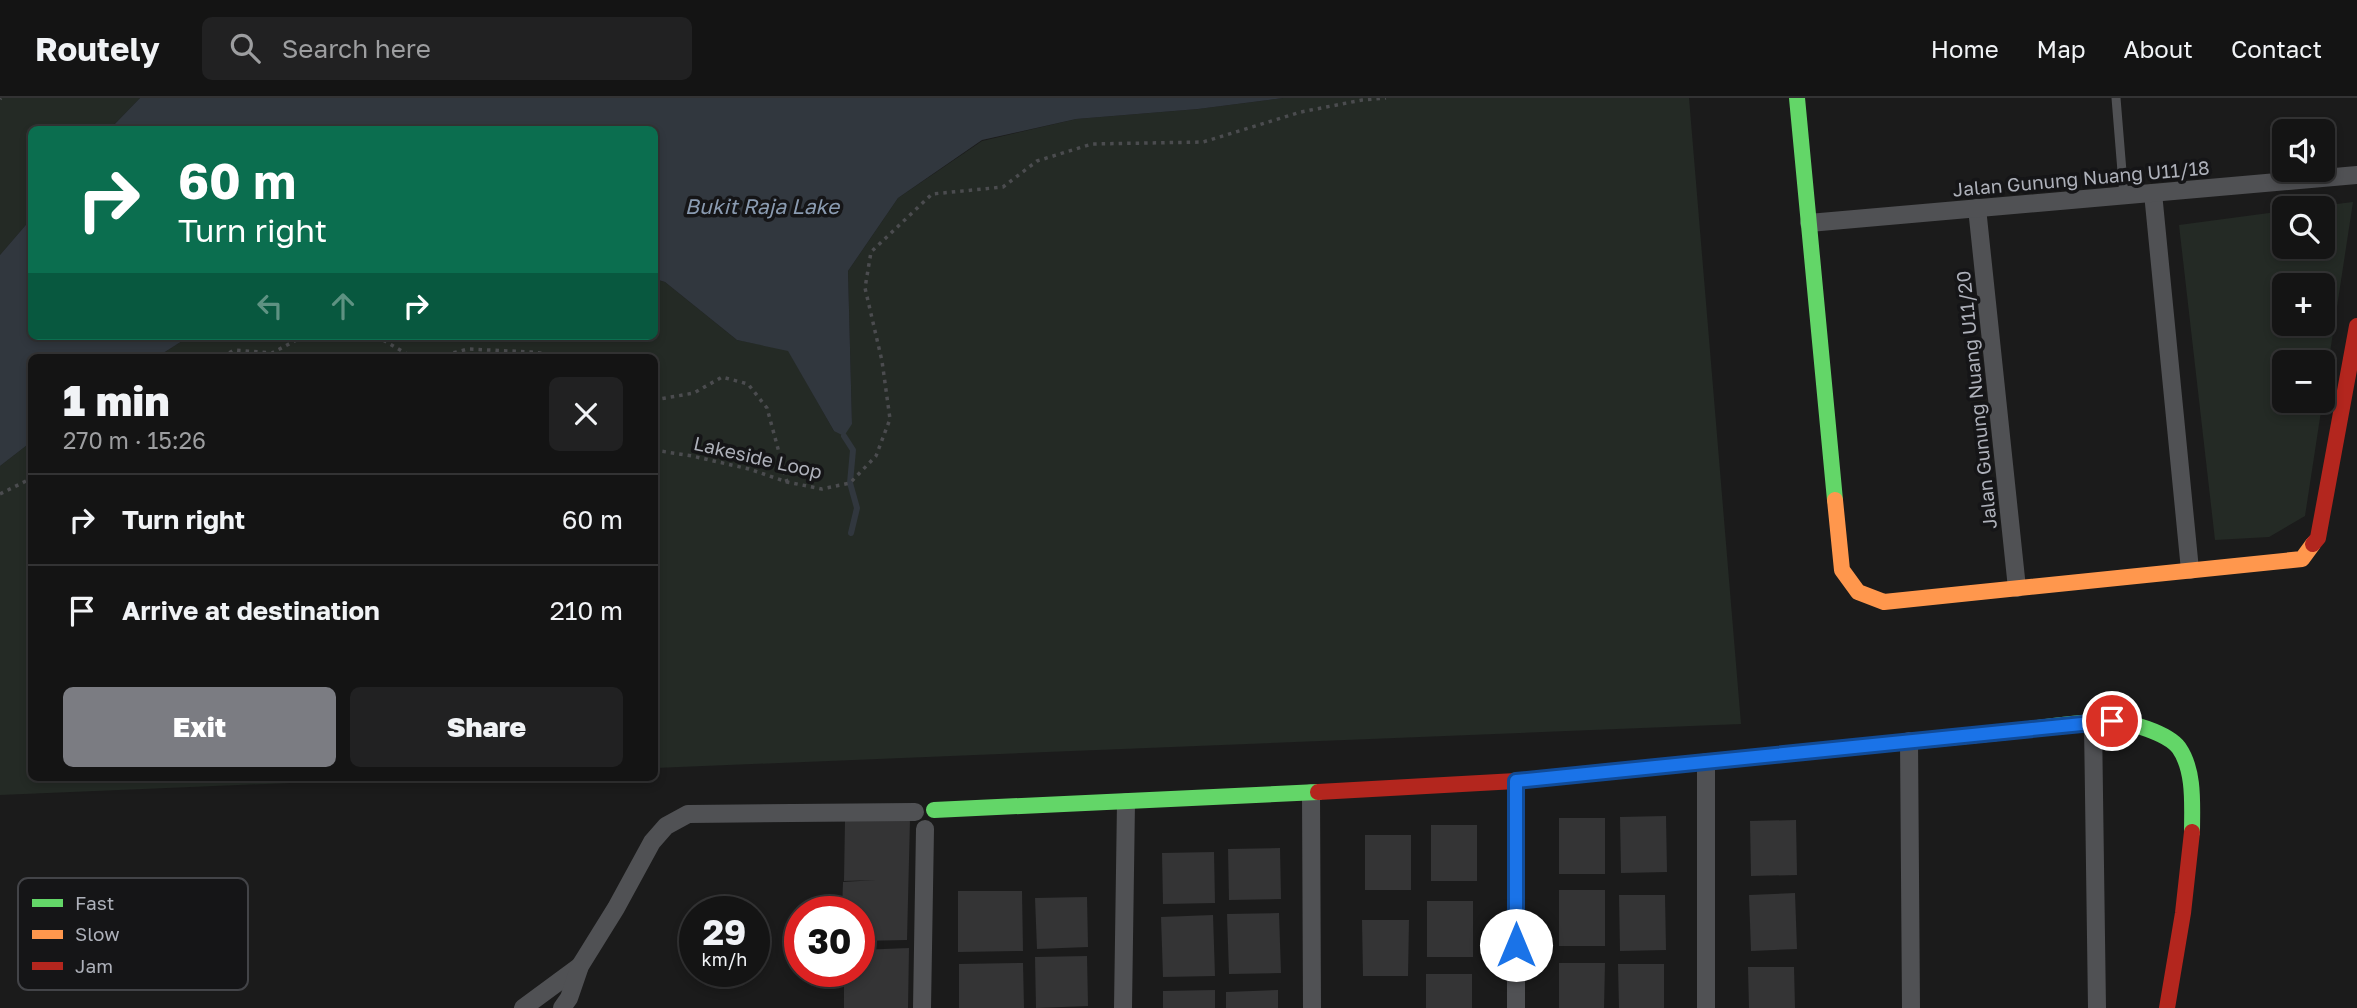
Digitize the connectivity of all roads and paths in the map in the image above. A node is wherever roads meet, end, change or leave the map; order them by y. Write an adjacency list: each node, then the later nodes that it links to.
1 (1387, 98): 19 (path, Lakeside Loop)
2 (1797, 98): 8 (street)
3 (2116, 98): 6 (lane)
4 (2357, 175): 5 (street, Jalan Gunung Nuang U11/18)
5 (2153, 193): 6 (street, Jalan Gunung Nuang U11/18); 21 (street)
6 (2123, 195): 7 (street, Jalan Gunung Nuang U11/18)
7 (1978, 208): 8 (street, Jalan Gunung Nuang U11/18); 22 (street, Jalan Gunung Nuang U11/20)
8 (1809, 223): 22 (street)
9 (2357, 326): 21 (street)
10 (296, 340): 12 (path)
11 (383, 340): 13 (path)
12 (227, 354)
13 (407, 354)
14 (449, 354): 15 (path)
15 (548, 354)
16 (658, 399): 19 (path)
17 (658, 451): 19 (path, Lakeside Loop)
18 (28, 480): 20 (path)
19 (787, 482)
20 (0, 494)
21 (2190, 570): 22 (street)
22 (2017, 588)
23 (2093, 723): 24 (street); 41 (street); 42 (street)
24 (1909, 741): 25 (street); 40 (street)
25 (1706, 762): 26 (street); 39 (street)
26 (1516, 781): 27 (street); 38 (street)
27 (1311, 793): 28 (street); 37 (street)
28 (1126, 802): 29 (street); 36 (street)
29 (934, 810): 30 (street); 31 (street)
30 (915, 812): 31 (street); 32 (street)
31 (925, 829): 35 (street)
32 (580, 966): 33 (street); 34 (street)
33 (523, 1008)
34 (562, 1008)
35 (922, 1008)
36 (1123, 1008)
37 (1312, 1008)
38 (1516, 1008)
39 (1706, 1008)
40 (1911, 1008)
41 (2097, 1008)
42 (2167, 1008)

